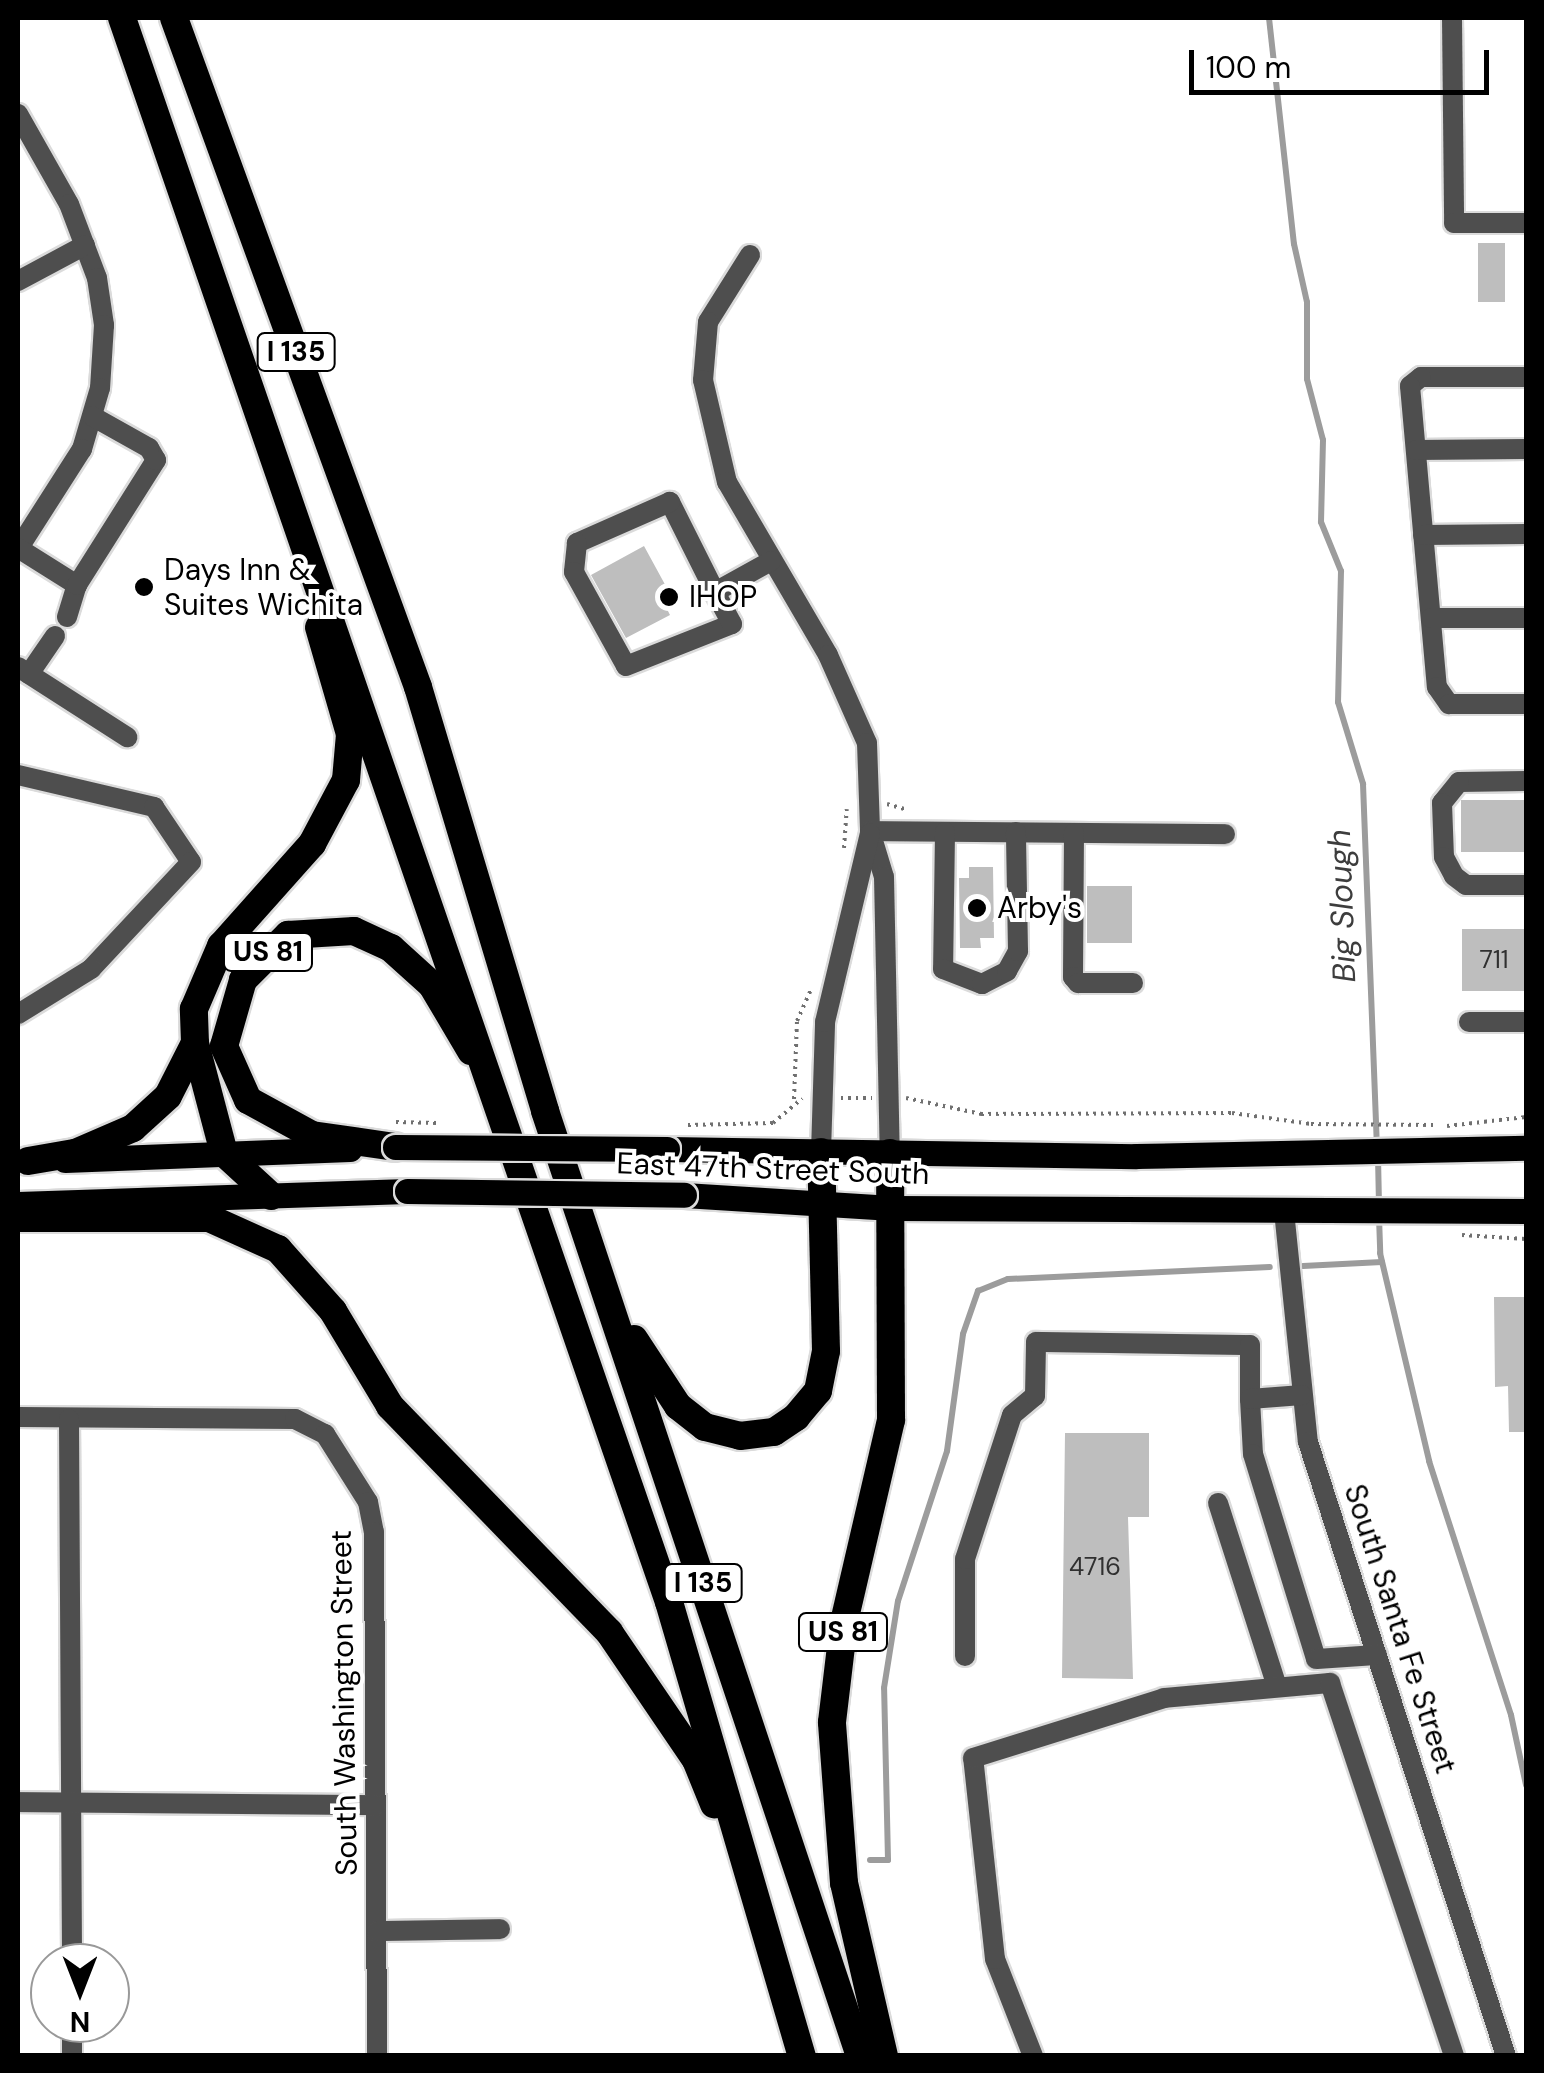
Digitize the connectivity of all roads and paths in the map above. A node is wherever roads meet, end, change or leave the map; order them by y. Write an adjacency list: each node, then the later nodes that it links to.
1 (122, 18): 13 (highway, I 135)
2 (174, 18): 60 (highway, I 135)
3 (1452, 18): 5 (street)
4 (18, 114): 6 (street)
5 (1526, 222)
6 (85, 245): 8 (street); 10 (street)
7 (750, 255): 17 (street)
8 (18, 281)
9 (1526, 376): 12 (street)
10 (92, 416): 16 (street); 18 (street)
11 (1526, 449): 12 (street)
12 (1416, 450): 15 (street)
13 (277, 451): 39 (highway); 42 (highway, I 135)
14 (1526, 534): 15 (street)
15 (1423, 535): 21 (street)
16 (18, 549): 18 (street)
17 (770, 561): 19 (street); 29 (street)
18 (76, 586): 20 (street)
19 (716, 592): 19 (street)
20 (68, 616)
21 (1431, 618): 22 (street); 25 (street)
22 (1526, 618)
23 (55, 636): 24 (street)
24 (24, 671): 26 (street)
25 (1526, 704)
26 (127, 736)
27 (18, 775): 36 (street)
28 (1526, 782): 34 (street)
29 (870, 832): 30 (street); 40 (street); 41 (street)
30 (946, 832): 31 (street); 31 (street)
31 (1016, 832): 32 (street)
32 (1074, 833): 33 (street); 35 (street)
33 (1225, 834)
34 (1526, 885)
35 (1133, 983)
36 (18, 1014)
37 (1469, 1022): 38 (street)
38 (1526, 1022)
39 (194, 1044): 48 (highway); 50 (highway)
40 (824, 1098): 41 (path); 44 (path); 47 (street)
41 (886, 1098): 43 (path); 49 (street)
42 (502, 1102): 45 (highway, US 81); 73 (highway, I 135)
43 (1526, 1116)
44 (682, 1125)
45 (395, 1147): 47 (main road, East 47th Street South / US 81, bridge); 48 (main road, East 47th Street South)
46 (1526, 1148): 49 (main road, East 47th Street South / US 81)
47 (820, 1152): 49 (main road, East 47th Street South / US 81); 53 (highway)
48 (224, 1153): 50 (main road, East 47th Street South); 51 (highway)
49 (890, 1153): 54 (highway, US 81)
50 (23, 1161)
51 (271, 1196): 52 (main road, East 47th Street South); 53 (main road, East 47th Street South, bridge)
52 (18, 1204)
53 (823, 1204): 54 (main road, East 47th Street South); 60 (highway)
54 (892, 1208): 56 (main road, East 47th Street South); 79 (highway, US 81)
55 (1526, 1211): 58 (main road, East 47th Street South)
56 (1284, 1212): 58 (main road, East 47th Street South); 61 (street, South Santa Fe Street)
57 (18, 1218): 73 (highway)
58 (1438, 1223): 59 (path)
59 (1526, 1240)
60 (612, 1304): 78 (highway, I 135)
61 (1302, 1395): 62 (street); 66 (street, South Santa Fe Street)
62 (1250, 1399): 66 (street); 67 (street)
63 (18, 1417): 64 (street, South Washington Street)
64 (69, 1419): 70 (street); 71 (street, South Washington Street)
65 (1218, 1502): 68 (street)
66 (1376, 1655): 82 (street, South Santa Fe Street)
67 (965, 1656)
68 (1277, 1687): 80 (street); 81 (street)
69 (18, 1802): 70 (street)
70 (72, 1803): 71 (street); 75 (street)
71 (376, 1805): 74 (street, South Washington Street)
72 (500, 1930): 74 (street)
73 (768, 1931): 77 (highway, I 135)
74 (377, 1932): 76 (street, South Washington Street)
75 (72, 1943)
76 (378, 2056)
77 (802, 2056)
78 (860, 2056)
79 (884, 2056)
80 (1033, 2056)
81 (1454, 2056)
82 (1506, 2056)

